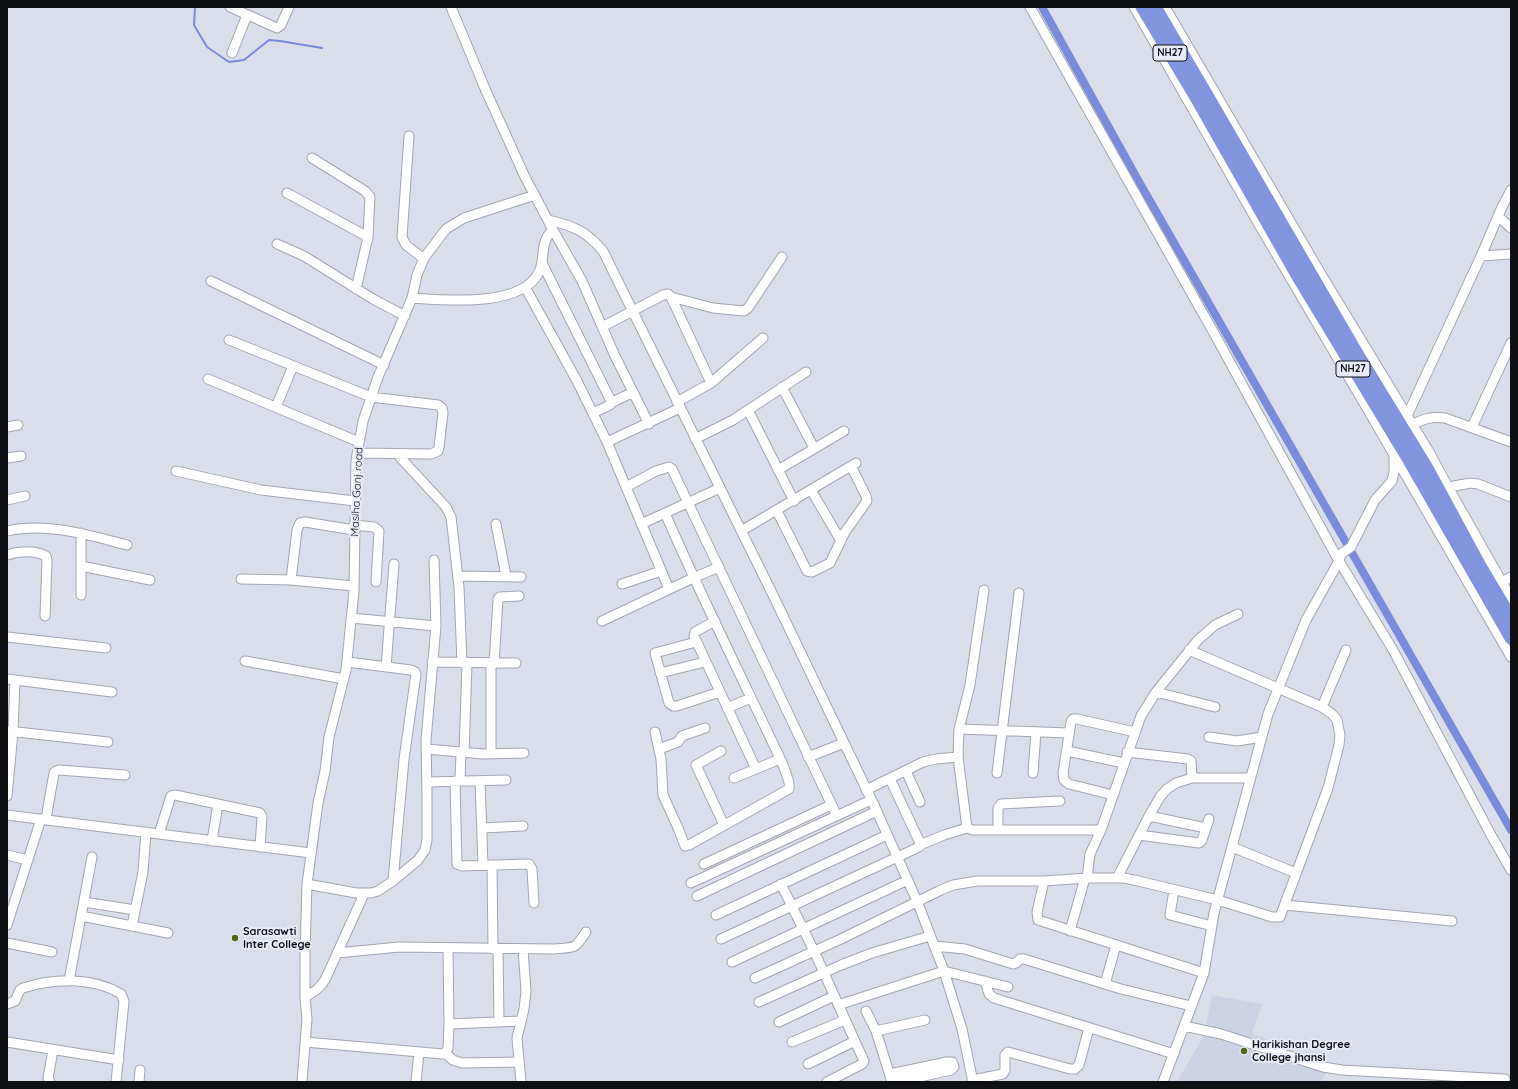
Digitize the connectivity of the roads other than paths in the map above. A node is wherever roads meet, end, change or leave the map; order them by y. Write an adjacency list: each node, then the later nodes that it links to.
1 (230, 7): 9 (street)
2 (289, 7): 9 (street)
3 (1030, 7): 91 (street)
4 (1134, 7): 66 (street)
5 (1142, 7): 11 (highway, NH27)
6 (1155, 7): 11 (highway, NH27)
7 (1165, 7): 52 (street)
8 (452, 8): 16 (street)
9 (247, 15): 10 (street)
10 (232, 53)
11 (1201, 95): 118 (highway, NH27, bridge); 124 (highway, NH27, bridge)
12 (409, 136): 26 (street)
13 (312, 158): 21 (street)
14 (1511, 190): 17 (street)
15 (287, 193): 21 (street)
16 (535, 195): 18 (street); 26 (street, Masiha Ganj road)
17 (1498, 216): 19 (street); 24 (street)
18 (548, 220): 20 (street); 33 (street)
19 (1511, 228)
20 (553, 230): 27 (street); 35 (street)
21 (368, 238): 30 (street)
22 (277, 244): 30 (street)
23 (1511, 254): 24 (street)
24 (1481, 256): 52 (street)
25 (782, 257): 32 (street)
26 (424, 259): 31 (street, Masiha Ganj road)
27 (542, 263): 29 (street); 47 (street)
28 (212, 281): 39 (street)
29 (526, 287): 31 (street); 51 (street)
30 (356, 289): 34 (street)
31 (412, 298): 34 (street, Masiha Ganj road)
32 (671, 298): 33 (street); 43 (street)
33 (633, 312): 35 (street); 48 (street)
34 (405, 316): 39 (street, Masiha Ganj road)
35 (602, 327): 45 (street)
36 (763, 338): 43 (street)
37 (228, 340): 40 (street)
38 (1511, 343): 56 (street)
39 (384, 365): 46 (street, Masiha Ganj road)
40 (293, 366): 46 (street); 49 (street)
41 (806, 372): 44 (street)
42 (208, 379): 49 (street)
43 (711, 383): 48 (street)
44 (782, 387): 50 (street); 62 (street)
45 (633, 392): 47 (street); 53 (street)
46 (371, 397): 60 (street, Masiha Ganj road); 64 (street)
47 (611, 403): 51 (street)
48 (678, 405): 53 (street); 58 (street)
49 (276, 407): 60 (street)
50 (748, 410): 58 (street); 68 (street)
51 (593, 413): 61 (street)
52 (1410, 421): 56 (street); 66 (street); 71 (street)
53 (649, 424): 61 (street)
54 (18, 425): 55 (street)
55 (7, 427)
56 (1472, 427): 59 (street)
57 (844, 430): 62 (street)
58 (695, 439): 72 (street)
59 (1510, 440)
60 (359, 442): 63 (street, Masiha Ganj road)
61 (607, 442): 70 (street)
62 (814, 448): 68 (street)
63 (358, 453): 64 (street); 77 (street, Masiha Ganj road)
64 (397, 454): 97 (street)
65 (21, 456): 67 (street)
66 (1394, 456): 91 (street); 129 (street)
67 (7, 458)
68 (778, 470): 78 (street)
69 (176, 471): 77 (street)
70 (626, 487): 79 (street); 83 (street)
71 (1448, 487): 75 (street); 106 (street)
72 (720, 488): 79 (street); 86 (street)
73 (812, 490): 78 (street); 88 (street); 88 (street)
74 (25, 496): 76 (street)
75 (1511, 497)
76 (7, 500)
77 (355, 500): 84 (street, Masiha Ganj road)
78 (794, 501): 80 (street)
79 (689, 502): 81 (street); 95 (street)
80 (777, 511): 86 (street); 88 (street)
81 (665, 513): 83 (street); 101 (street)
82 (496, 524): 98 (street)
83 (642, 524): 96 (street)
84 (354, 528): 104 (street); 105 (street); 108 (street, Masiha Ganj road)
85 (7, 531): 87 (street)
86 (741, 531): 160 (street)
87 (81, 533): 89 (street); 94 (street)
88 (840, 541)
89 (127, 544)
90 (7, 555): 116 (street)
91 (1340, 557): 141 (street); 220 (street)
92 (434, 560): 122 (street)
93 (394, 564): 121 (street)
94 (81, 566): 103 (street); 112 (street)
95 (719, 567): 101 (street); 169 (street)
96 (661, 571): 107 (street); 109 (street)
97 (458, 576): 98 (street); 134 (street)
98 (506, 576): 99 (street)
99 (521, 576)
100 (1511, 577): 106 (street)
101 (693, 578): 109 (street); 120 (street)
102 (241, 579): 104 (street)
103 (150, 580)
104 (291, 580): 108 (street)
105 (376, 582)
106 (1502, 582): 114 (street)
107 (622, 584)
108 (354, 586): 117 (street, Masiha Ganj road)
109 (669, 589): 119 (street)
110 (984, 590): 150 (street)
111 (1019, 593): 151 (street)
112 (81, 595)
113 (519, 596): 135 (street)
114 (1511, 598)
115 (1238, 614): 127 (street)
116 (45, 616)
117 (352, 618): 121 (street); 131 (street, Masiha Ganj road)
118 (1511, 618)
119 (602, 621)
120 (715, 621): 125 (street); 145 (street)
121 (390, 622): 122 (street); 137 (street)
122 (436, 626): 132 (street)
123 (7, 637): 126 (street)
124 (1511, 638)
125 (696, 642): 133 (street); 138 (street)
126 (106, 648)
127 (1189, 650): 141 (street); 144 (street)
128 (1346, 650): 147 (street)
129 (1511, 657)
130 (245, 662): 139 (street)
131 (347, 662): 137 (street); 139 (street, Masiha Ganj road)
132 (432, 662): 134 (street); 162 (street)
133 (705, 662): 138 (street); 143 (street)
134 (465, 663): 135 (street); 165 (street)
135 (492, 664): 136 (street); 168 (street)
136 (516, 664)
137 (386, 667): 225 (street)
138 (660, 673): 143 (street)
139 (344, 679): 213 (street, Masiha Ganj road)
140 (11, 680): 142 (street); 152 (street)
141 (1278, 688): 147 (street); 158 (street)
142 (112, 692)
143 (720, 692): 148 (street)
144 (1156, 692): 146 (street); 155 (street)
145 (751, 698): 148 (street); 171 (street)
146 (1215, 707)
147 (1322, 707): 221 (street)
148 (727, 708): 173 (street)
149 (705, 728): 161 (street)
150 (959, 729): 151 (street); 170 (street)
151 (1001, 731): 154 (street); 175 (street)
152 (10, 732): 159 (street); 188 (street)
153 (656, 732): 161 (street)
154 (1036, 732): 156 (street); 176 (street)
155 (1135, 732): 156 (street); 166 (street)
156 (1069, 733): 164 (street)
157 (1210, 736): 158 (street)
158 (1262, 737): 180 (street)
159 (108, 742)
160 (844, 743): 169 (street); 186 (street)
161 (659, 748): 199 (street)
162 (426, 749): 165 (street); 185 (street)
163 (721, 751): 199 (street)
164 (1067, 751): 172 (street); 187 (street)
165 (462, 752): 168 (street); 183 (street)
166 (1127, 752): 172 (street); 179 (street)
167 (524, 753): 168 (street)
168 (491, 754)
169 (808, 757): 193 (street)
170 (958, 757): 174 (street); 202 (street)
171 (780, 759): 173 (street); 199 (street)
172 (1124, 763): 187 (street)
173 (756, 769): 178 (street)
174 (906, 771): 181 (street); 191 (street)
175 (997, 773)
176 (1033, 773)
177 (125, 775): 198 (street)
178 (734, 778)
179 (1192, 778): 180 (street); 197 (street)
180 (1250, 778): 212 (street)
181 (890, 779): 186 (street); 210 (street)
182 (506, 780): 184 (street)
183 (457, 781): 184 (street); 185 (street); 219 (street)
184 (480, 781): 201 (street)
185 (427, 782): 225 (street)
186 (866, 790): 189 (street)
187 (1113, 795): 204 (street)
188 (7, 796)
189 (871, 800): 194 (street); 196 (street)
190 (1060, 801): 203 (street)
191 (920, 802)
192 (218, 804): 206 (street); 209 (street); 211 (street)
193 (831, 804): 196 (street); 218 (street)
194 (877, 811): 207 (street); 233 (street)
195 (7, 814): 198 (street)
196 (837, 816): 227 (street)
197 (1149, 816): 208 (street); 208 (street)
198 (43, 819): 205 (street); 217 (street)
199 (724, 825)
200 (523, 826): 201 (street)
201 (482, 828): 219 (street)
202 (967, 828): 203 (street); 210 (street)
203 (998, 830): 204 (street)
204 (1101, 830): 222 (street)
205 (146, 832): 206 (street); 240 (street)
206 (159, 834): 209 (street)
207 (887, 835): 216 (street); 229 (street)
208 (1139, 835): 223 (street)
209 (212, 841): 211 (street)
210 (920, 845): 216 (street)
211 (260, 847): 213 (street)
212 (1232, 847): 221 (street); 234 (street)
213 (311, 853): 228 (street, Masiha Ganj road)
214 (7, 855): 217 (street)
215 (92, 857): 236 (street)
216 (898, 858): 224 (street); 239 (street)
217 (28, 860): 232 (street)
218 (704, 864)
219 (488, 865): 237 (street); 257 (street)
220 (1511, 870)
221 (1296, 873): 238 (street)
222 (1086, 878): 223 (street); 226 (street); 248 (street)
223 (1117, 878): 230 (street)
224 (908, 880): 235 (street); 247 (street)
225 (393, 881): 231 (street)
226 (1044, 881): 235 (street); 248 (street)
227 (691, 883)
228 (307, 884): 231 (street); 271 (street, Masiha Ganj road)
229 (781, 884): 239 (street); 241 (street)
230 (1174, 890): 234 (street); 246 (street)
231 (364, 894): 261 (street)
232 (11, 896): 244 (street)
233 (697, 896)
234 (1218, 900): 238 (street); 246 (street)
235 (917, 901): 251 (street); 259 (street)
236 (84, 902): 240 (street); 242 (street)
237 (534, 903)
238 (1285, 904): 243 (street)
239 (791, 907): 247 (street); 252 (street)
240 (135, 910): 245 (street)
241 (716, 915)
242 (81, 916): 245 (street); 267 (street)
243 (1452, 921)
244 (7, 925)
245 (132, 926): 250 (street)
246 (1212, 926): 265 (street)
247 (803, 928): 259 (street); 262 (street)
248 (1070, 930): 254 (street)
249 (586, 932): 258 (street)
250 (168, 933)
251 (930, 936): 255 (street); 264 (street)
252 (721, 939)
253 (7, 943): 260 (street)
254 (1116, 945): 265 (street); 269 (street)
255 (934, 946): 263 (street); 269 (street)
256 (448, 949): 257 (street); 261 (street); 282 (street)
257 (496, 949): 258 (street); 280 (street)
258 (523, 949): 279 (street)
259 (814, 951): 264 (street); 266 (street)
260 (52, 952)
261 (337, 953): 271 (street)
262 (732, 962)
263 (944, 971): 268 (street); 272 (street); 300 (street)
264 (824, 973): 272 (street); 273 (street)
265 (1204, 973): 275 (street)
266 (755, 978)
267 (69, 981): 274 (street); 294 (street)
268 (985, 982): 270 (street); 284 (street)
269 (1105, 984): 275 (street)
270 (1008, 987)
271 (305, 997): 288 (street, Masiha Ganj road)
272 (836, 1001): 277 (street); 281 (street)
273 (759, 1002)
274 (7, 1004)
275 (1192, 1006): 283 (street)
276 (866, 1011): 285 (street)
277 (845, 1020): 286 (street); 289 (street)
278 (925, 1020): 285 (street)
279 (521, 1021): 280 (street); 295 (street)
280 (499, 1022): 282 (street)
281 (779, 1022)
282 (449, 1024): 292 (street)
283 (1184, 1026): 293 (street); 299 (street)
284 (1089, 1028): 293 (street); 300 (street)
285 (876, 1031): 298 (street)
286 (855, 1041): 296 (street); 307 (street)
287 (7, 1042): 290 (street)
288 (305, 1042): 291 (street); 304 (street, Masiha Ganj road)
289 (792, 1042)
290 (53, 1050): 294 (street); 301 (street)
291 (419, 1052): 292 (street); 305 (street)
292 (445, 1053): 295 (street)
293 (1174, 1054): 309 (street)
294 (119, 1060): 302 (street)
295 (519, 1062): 306 (street)
296 (808, 1064)
297 (140, 1070): 303 (street)
298 (891, 1078): 308 (street)
299 (1505, 1079)
300 (972, 1081)
301 (50, 1082)
302 (116, 1082)
303 (139, 1082)
304 (302, 1082)
305 (416, 1082)
306 (521, 1082)
307 (827, 1082)
308 (897, 1082)
309 (1163, 1082)

